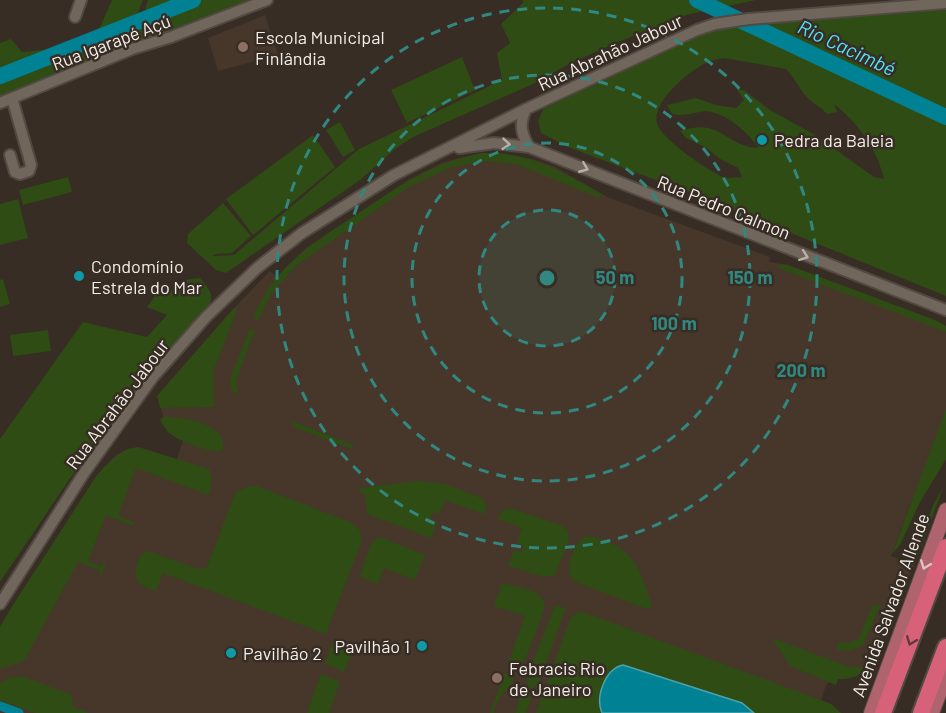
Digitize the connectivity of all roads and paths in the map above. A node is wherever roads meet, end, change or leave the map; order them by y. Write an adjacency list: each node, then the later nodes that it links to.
1 (81, 0): 4 (street, Rua Igarapé Açú)
2 (267, 0): 5 (street, Rua Igarapé Açú)
3 (946, 3): 7 (street, Rua Abrahão Jabour)
4 (75, 17)
5 (12, 98): 6 (street, Rua Igarapé Açú); 10 (street)
6 (0, 103)
7 (526, 109): 8 (street); 9 (street, Rua Abrahão Jabour)
8 (529, 147): 9 (street, Rua Abrahão Jabour, one-way to 8); 11 (street, Rua Pedro Calmon, one-way to 11)
9 (441, 152): 14 (street, Rua Abrahão Jabour)
10 (10, 155)
11 (946, 310)
12 (946, 510): 17 (main road, Avenida Salvador Allende, one-way to 17)
13 (946, 547): 18 (highway, Avenida Salvador Allende, one-way to 18)
14 (0, 604)
15 (946, 647): 19 (highway)
16 (946, 676): 20 (main road)
17 (871, 713)
18 (883, 713)
19 (921, 713)
20 (932, 713)

